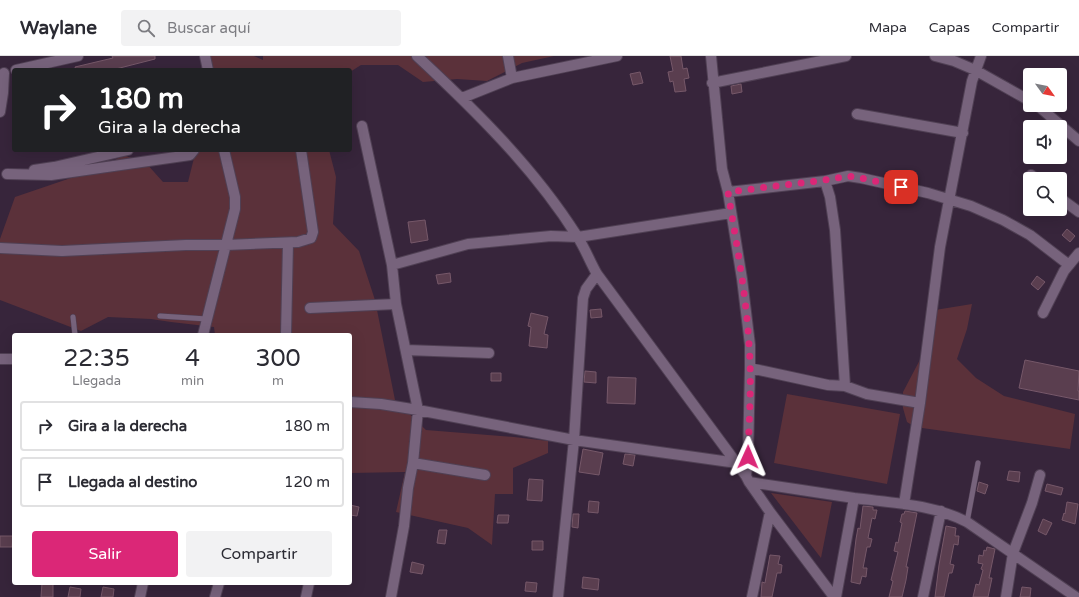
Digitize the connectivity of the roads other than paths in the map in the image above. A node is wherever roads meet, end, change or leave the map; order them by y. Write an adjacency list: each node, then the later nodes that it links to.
1 (78, 56): 11 (street)
2 (205, 56): 12 (street)
3 (417, 56): 18 (street)
4 (508, 56): 15 (street)
5 (616, 56): 10 (street)
6 (710, 56): 16 (street)
7 (846, 56): 16 (street)
8 (935, 56): 13 (street)
9 (981, 56): 13 (street)
10 (600, 58): 15 (street)
11 (26, 68)
12 (208, 68)
13 (975, 70): 17 (street); 23 (street)
14 (8, 72): 19 (street)
15 (512, 78): 18 (street)
16 (712, 83): 31 (street)
17 (1023, 97)
18 (462, 98): 36 (street)
19 (0, 112)
20 (1044, 112): 24 (street)
21 (857, 114): 23 (street)
22 (362, 126): 41 (street)
23 (963, 133): 32 (street)
24 (1079, 141)
25 (119, 152): 29 (street)
26 (192, 152): 29 (street)
27 (224, 152): 38 (street)
28 (301, 152): 37 (street)
29 (4, 174)
30 (825, 180): 31 (street); 32 (street); 58 (street)
31 (728, 192): 35 (street)
32 (949, 199): 42 (street); 60 (street)
33 (1067, 203): 34 (street)
34 (1079, 212)
35 (731, 213): 36 (street); 57 (street)
36 (578, 237): 41 (street); 43 (street)
37 (288, 243): 38 (street); 52 (street)
38 (226, 245): 39 (street); 49 (street)
39 (0, 248)
40 (1079, 253): 42 (street)
41 (392, 265): 44 (street)
42 (1069, 265): 46 (street)
43 (597, 274): 62 (street); 65 (street)
44 (396, 304): 45 (street); 53 (street)
45 (310, 308)
46 (1043, 313)
47 (160, 316): 49 (lane)
48 (73, 317): 50 (lane)
49 (207, 319): 51 (street)
50 (75, 333)
51 (204, 333)
52 (286, 333)
53 (406, 350): 54 (street); 61 (street)
54 (489, 353)
55 (0, 359): 56 (street)
56 (12, 359)
57 (750, 368): 58 (street); 63 (street)
58 (845, 386): 60 (street)
59 (352, 402): 61 (street)
60 (920, 403): 71 (street)
61 (418, 410): 62 (street); 64 (street)
62 (574, 440): 65 (street); 83 (street)
63 (748, 457): 65 (street); 69 (street)
64 (413, 463): 67 (street); 82 (street)
65 (737, 463): 69 (street)
66 (978, 463): 74 (lane)
67 (485, 475)
68 (1040, 475): 75 (street)
69 (748, 479): 70 (street); 73 (street)
70 (854, 498): 71 (street); 85 (street)
71 (904, 504): 72 (street)
72 (941, 511): 74 (street); 86 (street)
73 (770, 512): 84 (street); 85 (street)
74 (966, 522): 75 (street)
75 (1013, 553): 87 (street); 88 (street)
76 (143, 585): 79 (street)
77 (218, 585): 80 (street)
78 (309, 585): 81 (street)
79 (140, 597)
80 (215, 597)
81 (306, 597)
82 (391, 597)
83 (558, 597)
84 (752, 597)
85 (835, 597)
86 (923, 597)
87 (1006, 597)
88 (1076, 597)

